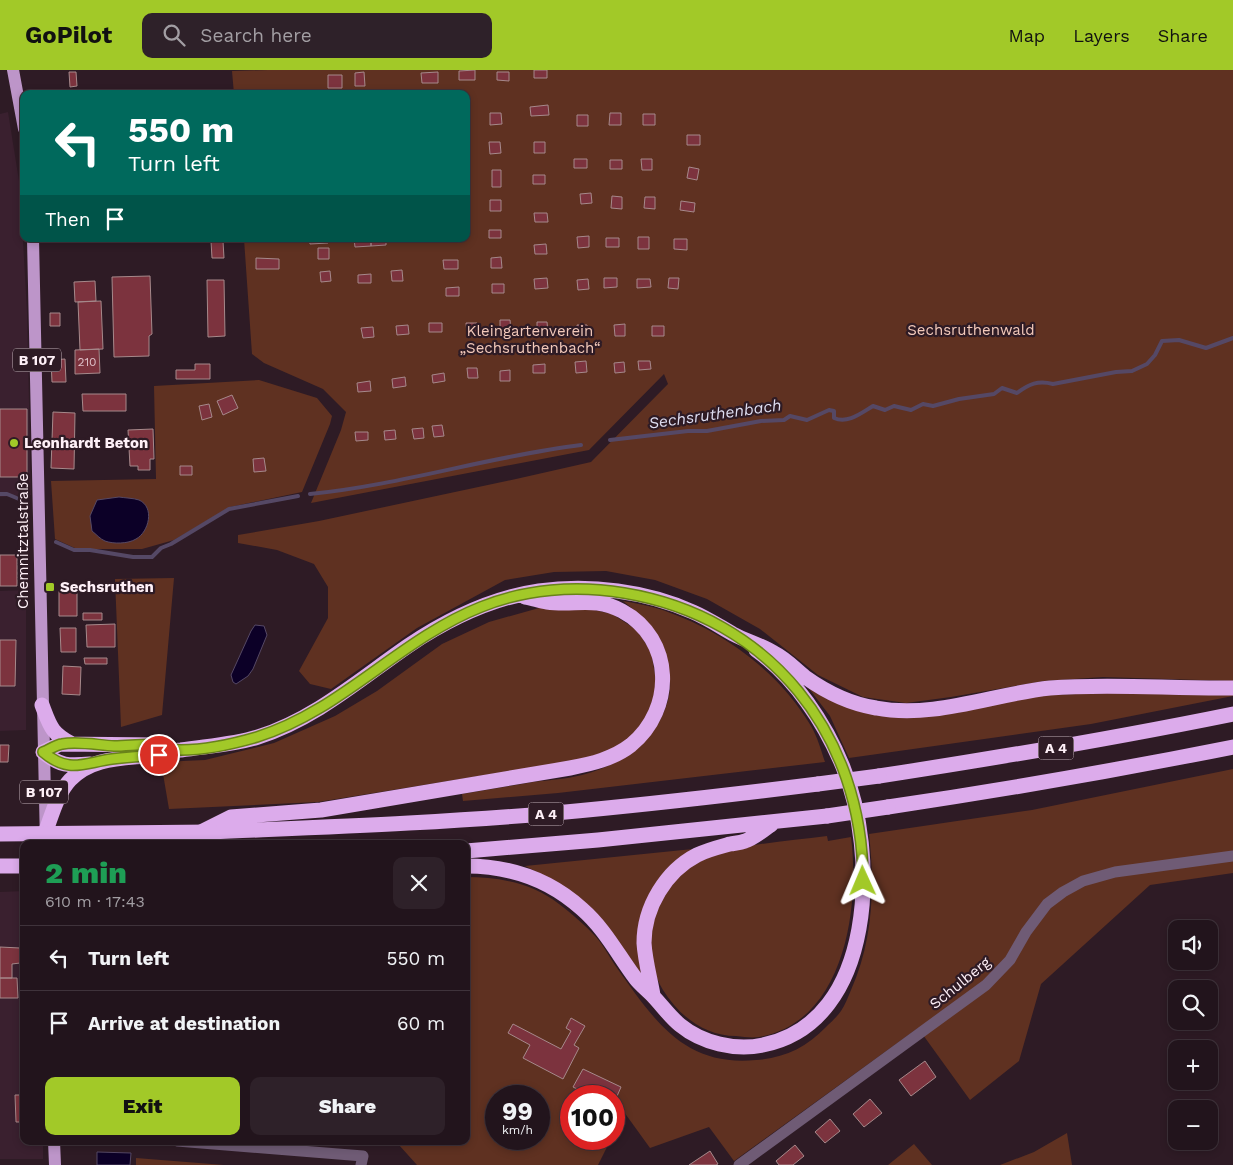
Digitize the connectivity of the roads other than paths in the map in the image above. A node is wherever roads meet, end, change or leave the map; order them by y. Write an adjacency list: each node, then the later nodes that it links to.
1 (13, 70): 2 (main road)
2 (20, 107)
3 (33, 242): 7 (main road, Chemnitztalstraße / B 107)
4 (518, 595): 5 (highway); 11 (highway); 15 (highway)
5 (734, 634): 6 (highway); 23 (highway)
6 (1233, 688)
7 (42, 705): 9 (highway); 12 (main road, Chemnitztalstraße / B 107)
8 (1233, 714): 15 (highway, A 4, bridge)
9 (72, 744): 11 (highway); 12 (highway)
10 (1233, 747): 14 (highway, A 4, bridge)
11 (179, 750): 13 (highway)
12 (43, 752): 13 (highway); 17 (main road, Chemnitztalstraße / B 107)
13 (91, 764): 17 (highway)
14 (775, 822): 18 (highway, A 4); 23 (highway)
15 (208, 830): 16 (highway, A 4, bridge)
16 (0, 834)
17 (45, 838)
18 (470, 851)
19 (1233, 856): 28 (street, Schulberg)
20 (0, 866): 21 (highway)
21 (20, 866)
22 (470, 866): 23 (highway)
23 (653, 995)
24 (54, 1145): 26 (main road)
25 (227, 1145): 27 (street)
26 (55, 1165)
27 (360, 1165)
28 (739, 1165)

